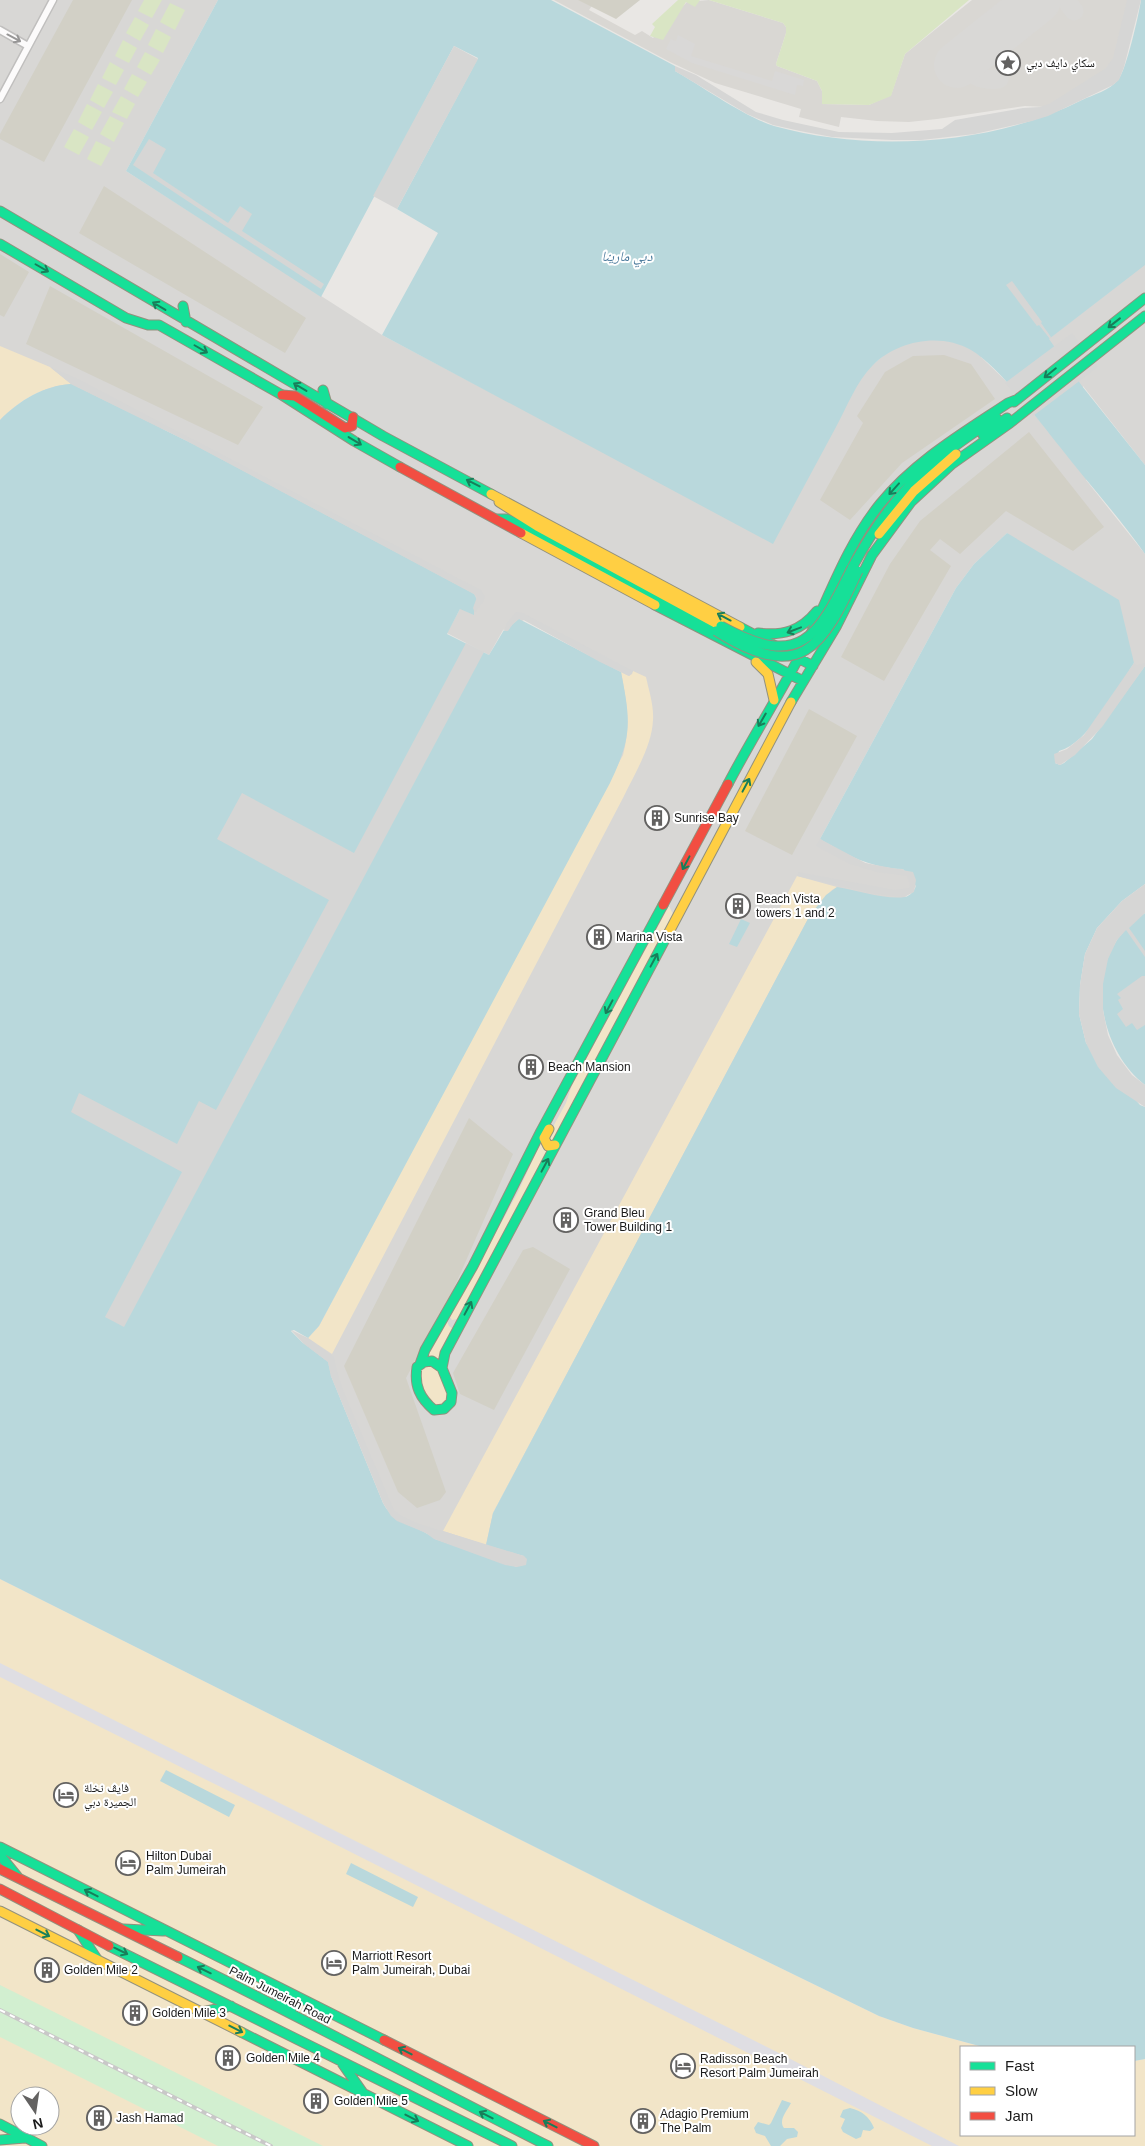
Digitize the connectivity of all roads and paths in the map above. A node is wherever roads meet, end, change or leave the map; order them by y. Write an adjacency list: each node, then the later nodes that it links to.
1 (53, 0): 3 (street)
2 (0, 30): 3 (street, one-way to 3)
3 (28, 46): 4 (street)
4 (0, 99)
5 (0, 211): 10 (street, one-way to 5)
6 (0, 244): 12 (street, one-way to 12)
7 (1145, 298): 13 (street, one-way to 13)
8 (183, 306): 10 (street)
9 (1145, 316): 15 (street)
10 (186, 322): 14 (street, one-way to 10)
11 (322, 390): 14 (street)
12 (282, 395): 16 (street); 20 (street, one-way to 20)
13 (1018, 399): 24 (street); 25 (street, one-way to 25)
14 (327, 404): 16 (street)
15 (1028, 409): 24 (street); 32 (street)
16 (352, 418): 17 (street, one-way to 16)
17 (491, 492): 19 (street); 28 (street)
18 (507, 492): 19 (street)
19 (510, 502): 23 (street)
20 (491, 518): 21 (street); 26 (street); 28 (street)
21 (496, 529)
22 (622, 553): 23 (street)
23 (606, 554): 29 (street, one-way to 23)
24 (855, 570): 28 (street, bridge)
25 (825, 602): 29 (street, one-way to 29); 31 (street)
26 (655, 605): 27 (street); 30 (street)
27 (642, 607)
28 (719, 629)
29 (751, 632): 31 (street)
30 (738, 649): 33 (street); 35 (street)
31 (798, 657): 32 (street); 33 (street)
32 (813, 666): 34 (street)
33 (789, 673): 34 (street); 35 (street)
34 (803, 681): 37 (street, one-way to 34)
35 (774, 700): 36 (street, one-way to 36)
36 (672, 889): 37 (street); 38 (street, one-way to 38)
37 (677, 915): 40 (street, one-way to 37)
38 (564, 1088): 41 (street); 44 (street)
39 (579, 1117): 40 (street)
40 (567, 1122): 41 (street)
41 (555, 1145): 42 (street, one-way to 41)
42 (532, 1188): 43 (street); 45 (street, one-way to 42)
43 (534, 1201)
44 (456, 1296): 45 (street); 46 (street)
45 (459, 1326): 47 (street)
46 (420, 1364): 47 (street); 47 (street)
47 (442, 1368)
48 (0, 1847): 56 (street, one-way to 48)
49 (0, 1855): 51 (street)
50 (0, 1869): 51 (street, Palm Jumeirah Road)
51 (19, 1878): 54 (street, Palm Jumeirah Road)
52 (0, 1889): 55 (street)
53 (0, 1910): 57 (street, one-way to 57)
54 (120, 1929): 56 (street); 61 (street, Palm Jumeirah Road, one-way to 54)
55 (78, 1930): 57 (street); 59 (street, one-way to 59)
56 (166, 1931): 58 (street)
57 (97, 1960): 60 (street)
58 (264, 1979): 61 (street); 72 (street, one-way to 58)
59 (231, 2006): 60 (street); 62 (street)
60 (201, 2012): 63 (street, one-way to 63)
61 (294, 2016): 67 (street, Palm Jumeirah Road, one-way to 61)
62 (340, 2060): 63 (street); 71 (street)
63 (364, 2094): 70 (street, one-way to 70)
64 (0, 2124): 65 (street)
65 (25, 2138): 66 (street); 69 (street)
66 (0, 2141): 68 (street)
67 (547, 2145)
68 (7, 2146)
69 (42, 2146)
70 (468, 2146)
71 (512, 2146)
72 (594, 2146)

